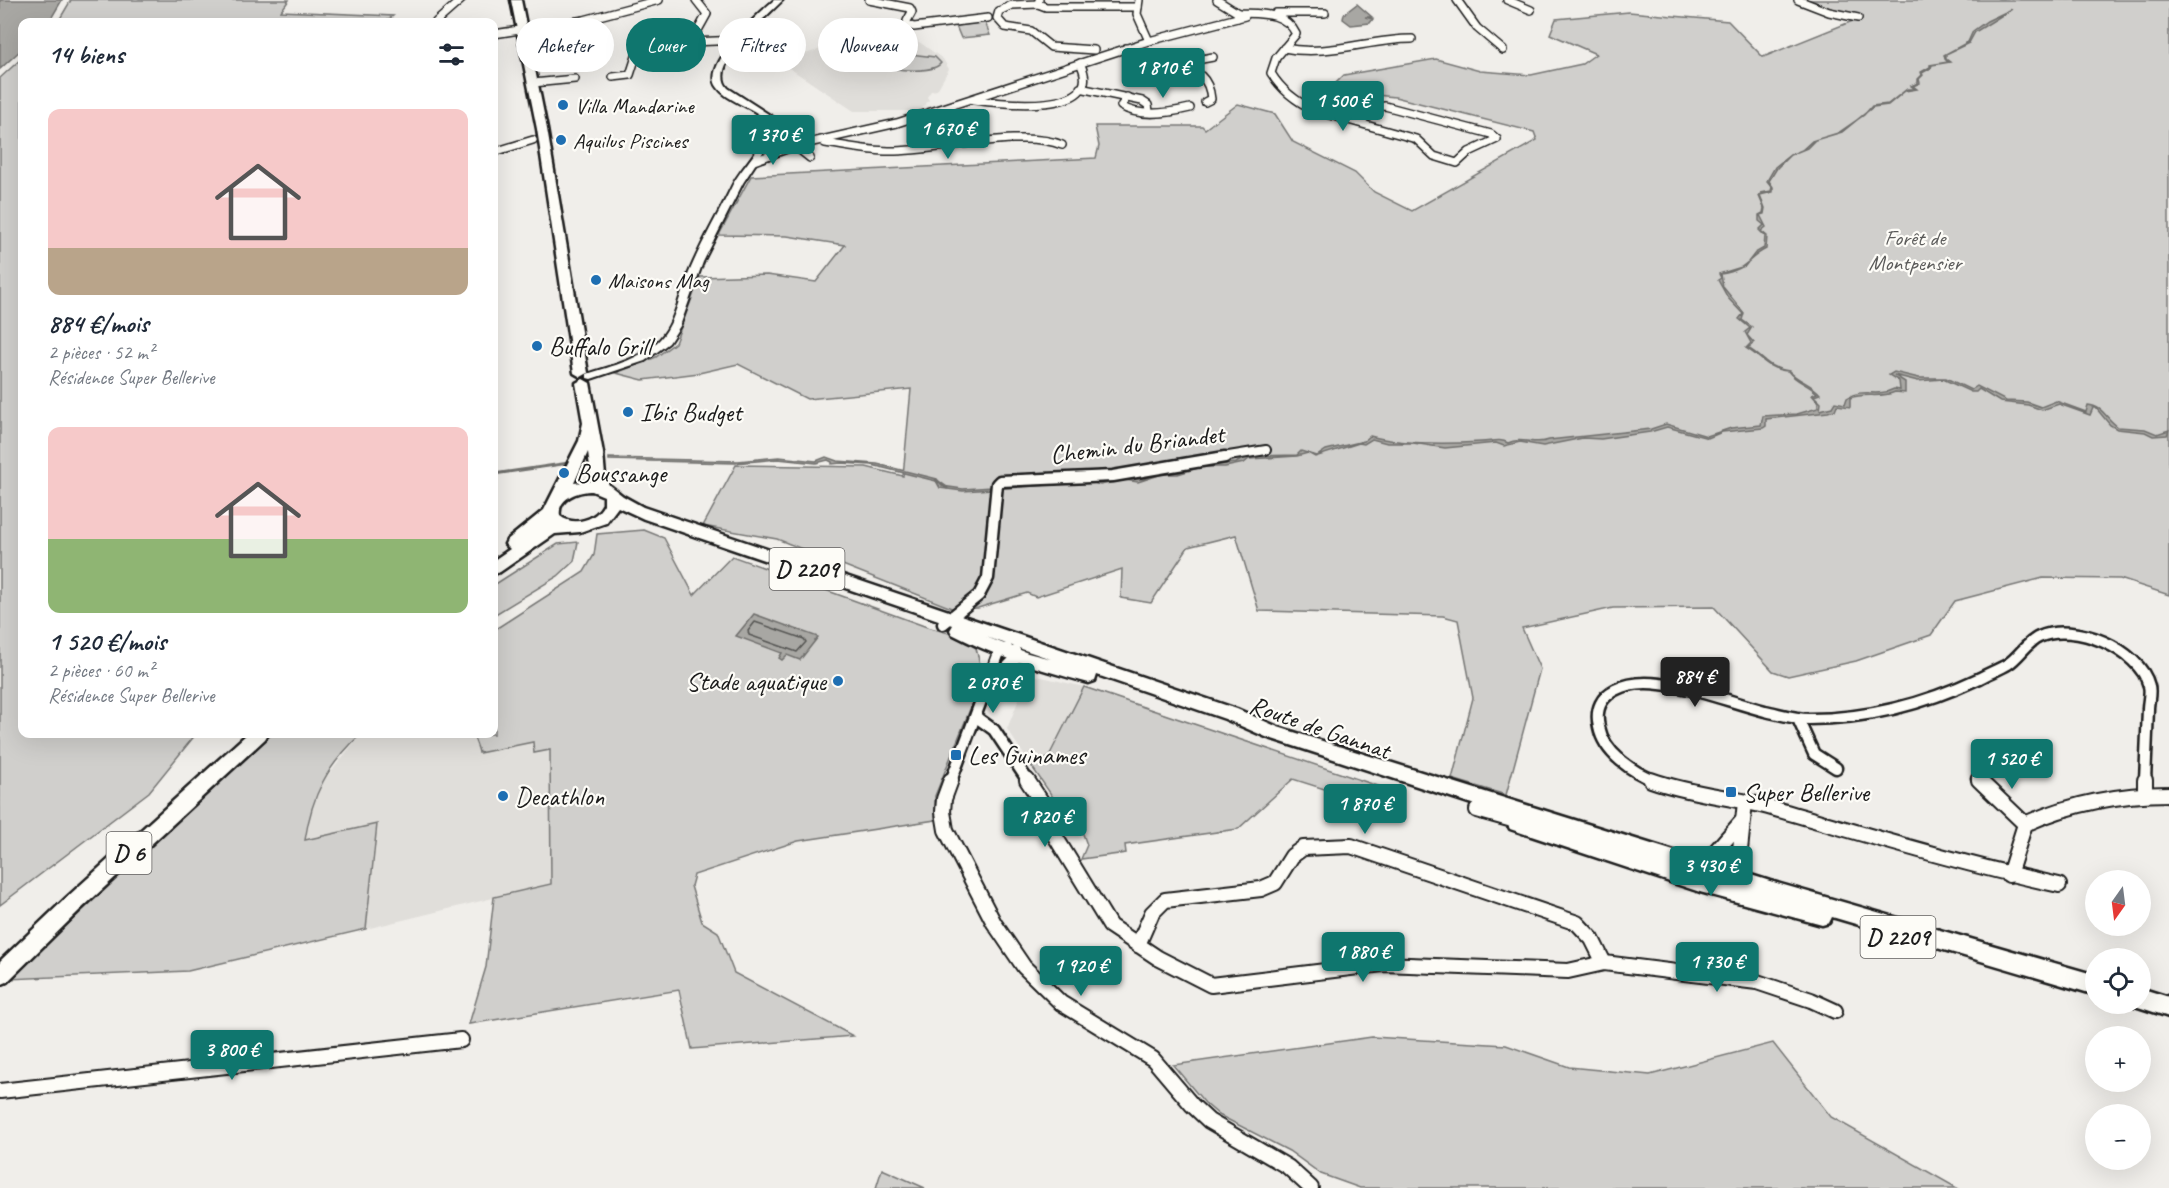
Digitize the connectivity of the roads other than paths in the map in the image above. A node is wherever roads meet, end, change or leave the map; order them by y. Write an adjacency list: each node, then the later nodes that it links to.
1 (461, 0): 18 (street)
2 (516, 0): 19 (main road)
3 (659, 0): 12 (street)
4 (696, 0): 21 (street)
5 (869, 0): 23 (street)
6 (1217, 0): 17 (street)
7 (1457, 0): 32 (street)
8 (1507, 0): 14 (street)
9 (1798, 0): 24 (street)
10 (773, 1): 22 (street)
11 (1039, 2): 13 (street); 31 (street)
12 (636, 3): 20 (street)
13 (1138, 4): 28 (street)
14 (1531, 10)
15 (1325, 13): 16 (street)
16 (1270, 14): 17 (street); 30 (street)
17 (1237, 16): 28 (street)
18 (441, 18)
19 (520, 18)
20 (590, 18)
21 (705, 18)
22 (759, 18)
23 (988, 18)
24 (1858, 18)
25 (516, 31): 26 (street)
26 (498, 33)
27 (1412, 39): 30 (street)
28 (1149, 41): 29 (street)
29 (1126, 48): 34 (street); 35 (street)
30 (1284, 48): 50 (street)
31 (1094, 50)
32 (1503, 50)
33 (1213, 57): 35 (street)
34 (1080, 63): 41 (street); 43 (street)
35 (1175, 64): 46 (street)
36 (531, 72): 42 (main road)
37 (631, 72): 39 (street)
38 (719, 72): 58 (street)
39 (613, 77)
40 (575, 79): 42 (street)
41 (1025, 81): 45 (street); 47 (street)
42 (533, 83): 52 (main road)
43 (1080, 88): 44 (street); 45 (street)
44 (1127, 97): 49 (street); 49 (street)
45 (967, 100): 47 (street)
46 (1205, 102)
47 (944, 107): 51 (street)
48 (1190, 108): 49 (street)
49 (1149, 111)
50 (1360, 123): 50 (street)
51 (838, 141): 53 (street); 54 (street)
52 (539, 144): 55 (street); 55 (street); 61 (main road)
53 (1062, 145)
54 (795, 146): 56 (street); 59 (street)
55 (510, 148): 57 (street)
56 (783, 149): 58 (street); 60 (street)
57 (498, 151)
58 (761, 151): 60 (street)
59 (810, 158)
60 (754, 161): 61 (street)
61 (585, 377): 62 (main road)
62 (589, 419): 64 (main road); 65 (main road)
63 (1266, 450): 71 (street, Chemin du Briandet)
64 (608, 492): 65 (main road); 67 (main road); 71 (main road, Route de Gannat / D 2209)
65 (560, 496): 66 (main road)
66 (551, 512): 68 (main road); 69 (main road)
67 (605, 516): 68 (main road); 71 (main road, Route de Gannat / D 2209)
68 (567, 526): 70 (main road)
69 (498, 554)
70 (498, 565)
71 (945, 621): 72 (main road, Route de Gannat / D 2209)
72 (1009, 647): 73 (street); 73 (street); 83 (main road, Route de Gannat / D 2209); 87 (main road, Route de Gannat / D 2209)
73 (988, 686): 74 (street)
74 (976, 717): 90 (street); 100 (street)
75 (1798, 719): 78 (street); 80 (street); 82 (street)
76 (243, 738): 91 (main road, D 6)
77 (255, 738): 93 (main road, D 6)
78 (1836, 768)
79 (1977, 778): 85 (street)
80 (2145, 793): 81 (street); 85 (street)
81 (2169, 794)
82 (1745, 802): 84 (street); 86 (street)
83 (1477, 810): 87 (street); 89 (main road, Route de Gannat / D 2209)
84 (1743, 820): 87 (street); 89 (street)
85 (2025, 824): 86 (street)
86 (2009, 875): 88 (street)
87 (1711, 876): 89 (main road, Route de Gannat / D 2209)
88 (2059, 885)
89 (1738, 887): 94 (main road, Route de Gannat / D 2209)
90 (1138, 945): 92 (street); 92 (street)
91 (0, 961)
92 (1604, 963): 97 (street)
93 (0, 975)
94 (2085, 984)
95 (2151, 1002): 96 (main road)
96 (2169, 1007)
97 (1835, 1011)
98 (461, 1040): 99 (street)
99 (0, 1091)
100 (1311, 1188)

